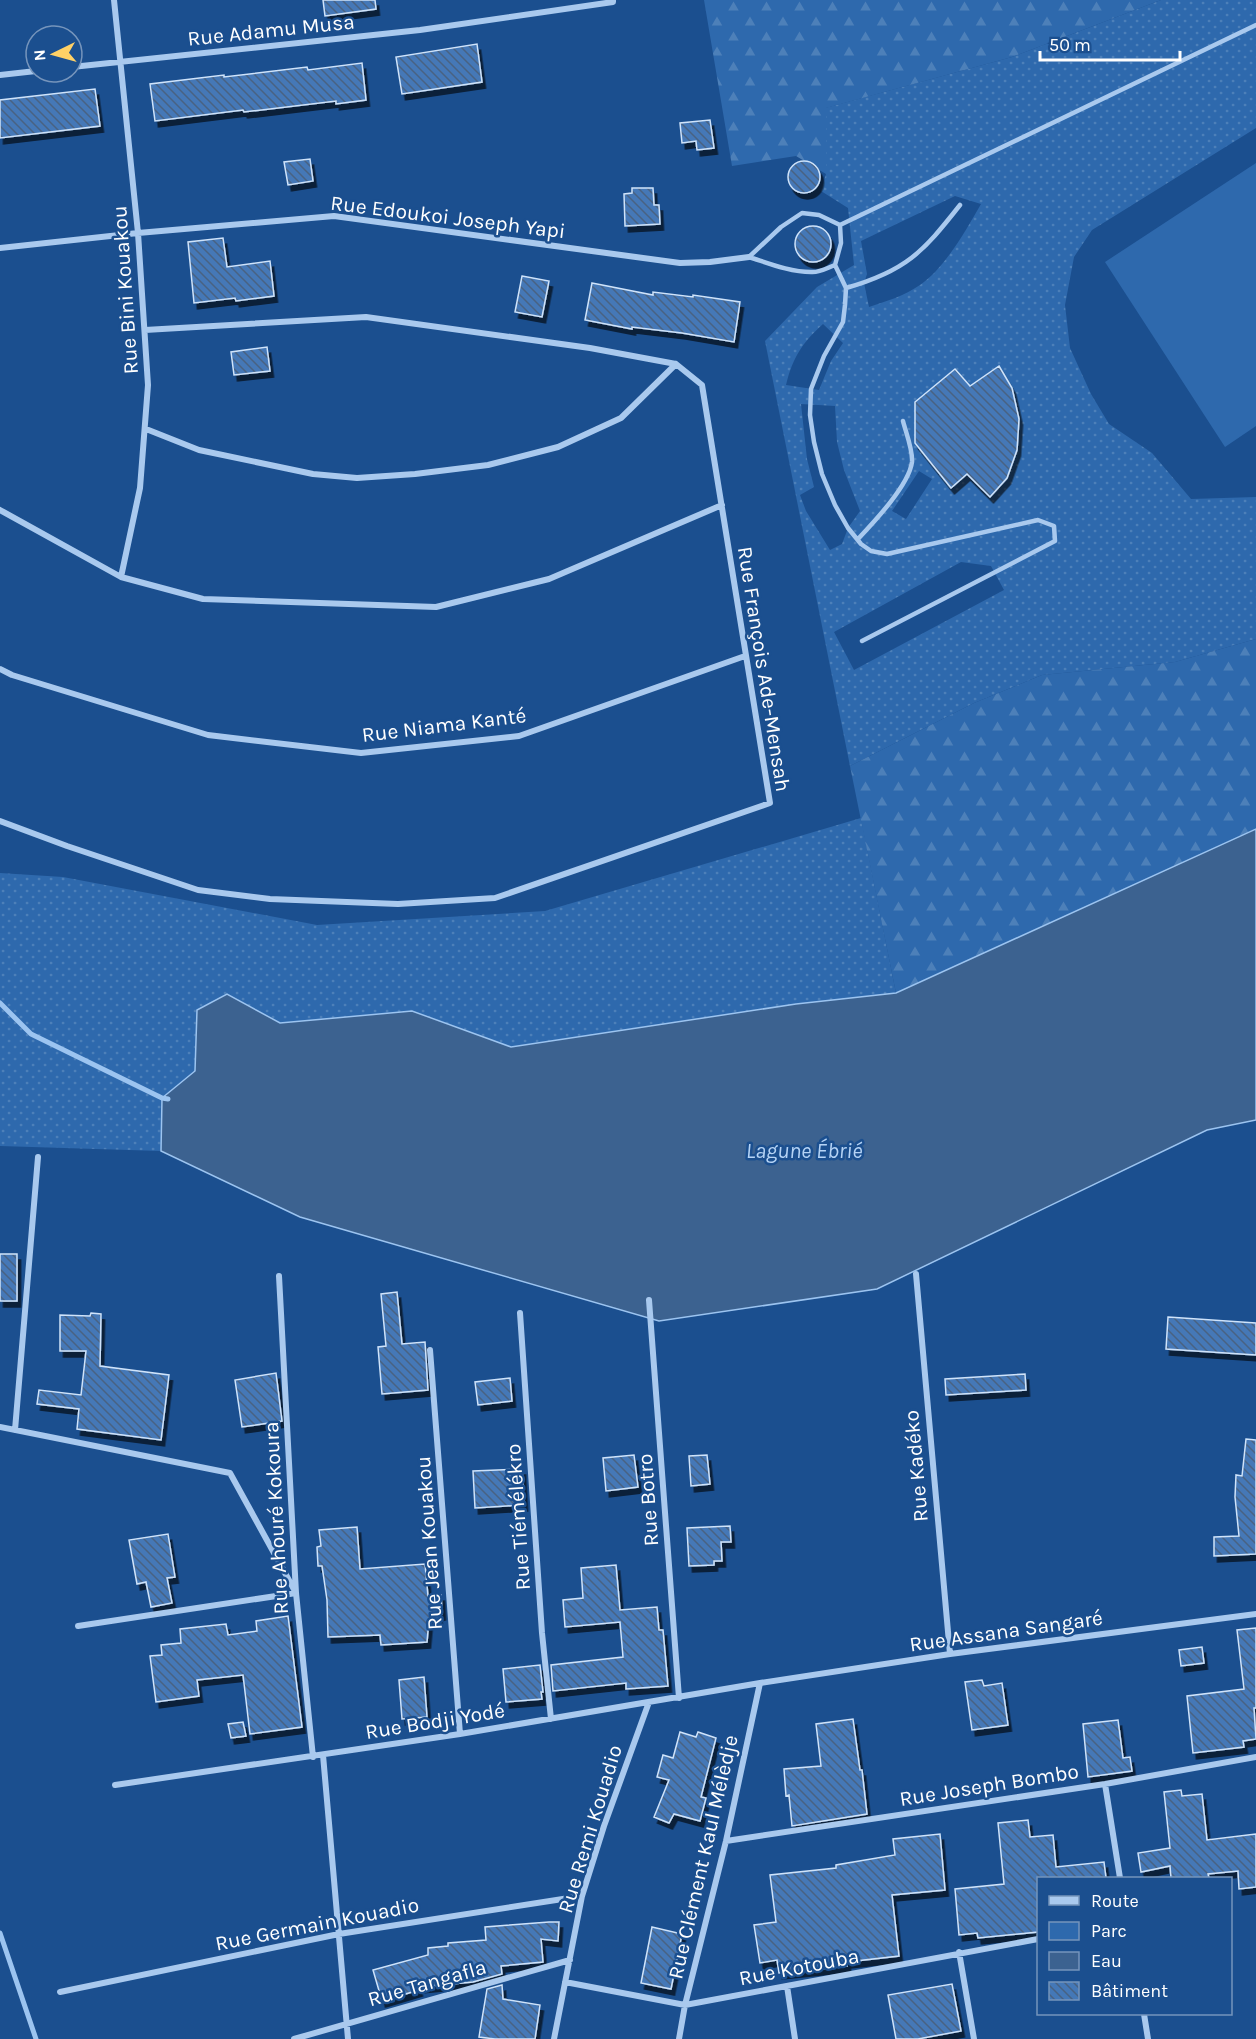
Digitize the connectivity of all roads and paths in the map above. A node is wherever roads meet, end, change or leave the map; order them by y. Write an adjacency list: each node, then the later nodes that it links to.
1 (114, 0): 4 (street, Rue Bini Kouakou)
2 (613, 0): 4 (street, Rue Adamu Musa)
3 (1256, 26): 9 (lane)
4 (120, 62): 5 (street, Rue Adamu Musa); 10 (street, Rue Bini Kouakou)
5 (84, 66)
6 (24, 72): 7 (street)
7 (0, 75)
8 (960, 205): 14 (lane)
9 (840, 225): 12 (lane); 13 (lane)
10 (138, 233): 11 (street, Rue Edoukoi Joseph Yapi); 12 (street, Rue Edoukoi Joseph Yapi); 15 (street, Rue Bini Kouakou)
11 (0, 248)
12 (748, 257): 13 (lane)
13 (835, 266): 14 (lane)
14 (846, 288): 21 (lane)
15 (145, 330): 16 (street, Rue François Ade-Mensah); 18 (street, Rue Bini Kouakou)
16 (676, 364): 18 (street); 19 (street, Rue François Ade-Mensah)
17 (903, 421): 21 (lane)
18 (146, 429): 22 (street, Rue Bini Kouakou)
19 (722, 505): 22 (street); 24 (street, Rue François Ade-Mensah)
20 (0, 510): 22 (street)
21 (858, 539): 23 (lane)
22 (121, 577)
23 (862, 641)
24 (745, 656): 25 (street, Rue Niama Kanté); 26 (street, Rue François Ade-Mensah)
25 (0, 669)
26 (0, 821)
27 (38, 1156): 34 (street)
28 (915, 1274): 38 (street, Rue Kadéko)
29 (279, 1276): 35 (street, Rue Ahouré Kokoura)
30 (650, 1300): 40 (street, Rue Botro)
31 (520, 1313): 42 (street, Rue Tiémélékro)
32 (430, 1350): 43 (street, Rue Jean Kouakou)
33 (0, 1427): 34 (street)
34 (15, 1430): 35 (street)
35 (296, 1593): 37 (street); 45 (street, Rue Ahouré Kokoura)
36 (1256, 1614): 38 (street, Rue Assana Sangaré)
37 (78, 1626)
38 (950, 1654): 39 (street, Rue Assana Sangaré)
39 (760, 1683): 40 (street, Rue Bodji Yodé); 49 (street, Rue Clément Kaul Mélèdje)
40 (679, 1698): 41 (street, Rue Bodji Yodé)
41 (649, 1702): 42 (street, Rue Bodji Yodé); 51 (street, Rue Remi Kouadio)
42 (551, 1719): 43 (street, Rue Bodji Yodé)
43 (460, 1734): 44 (street, Rue Bodji Yodé)
44 (323, 1755): 45 (street, Rue Bodji Yodé); 52 (street)
45 (313, 1757): 48 (street, Rue Bodji Yodé)
46 (1256, 1757): 47 (street, Rue Joseph Bombo)
47 (1105, 1784): 49 (street, Rue Joseph Bombo); 50 (street)
48 (115, 1785)
49 (726, 1841): 59 (street, Rue Clément Kaul Mélèdje)
50 (1120, 1877)
51 (582, 1896): 52 (street, Rue Germain Kouadio); 55 (street, Rue Remi Kouadio)
52 (339, 1934): 58 (street, Rue Germain Kouadio); 61 (street)
53 (1037, 1939): 54 (street, Rue Kotouba)
54 (959, 1952): 57 (street, Rue Kotouba); 67 (street)
55 (570, 1960): 56 (street, Rue Remi Kouadio); 61 (street, Rue Tangafla)
56 (566, 1982): 59 (street, Rue Kotouba); 64 (street, Rue Remi Kouadio)
57 (787, 1986): 59 (street, Rue Kotouba); 66 (street)
58 (60, 1992)
59 (685, 2005): 65 (street, Rue Clément Kaul Mélèdje)
60 (1144, 2015): 68 (street)
61 (347, 2023): 62 (street, Rue Tangafla); 63 (street)
62 (294, 2039)
63 (348, 2039)
64 (554, 2039)
65 (679, 2039)
66 (795, 2039)
67 (974, 2039)
68 (1148, 2039)

